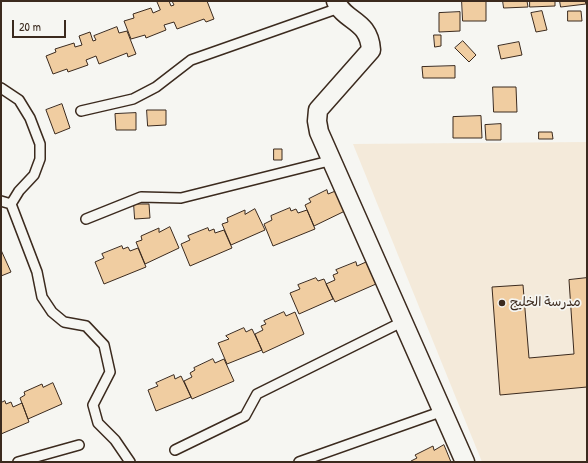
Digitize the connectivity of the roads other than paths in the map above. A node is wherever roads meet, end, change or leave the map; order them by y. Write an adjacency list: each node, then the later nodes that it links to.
1 (338, 4): 3 (lane); 4 (street)
2 (1, 88): 6 (lane)
3 (81, 111)
4 (333, 160): 7 (lane); 8 (street)
5 (1, 200): 6 (lane)
6 (11, 204): 13 (lane)
7 (86, 219)
8 (402, 322): 9 (street); 11 (lane)
9 (444, 411): 14 (lane); 15 (street)
10 (79, 445): 12 (lane)
11 (175, 450)
12 (18, 462)
13 (130, 462)
14 (299, 462)
15 (465, 462)

